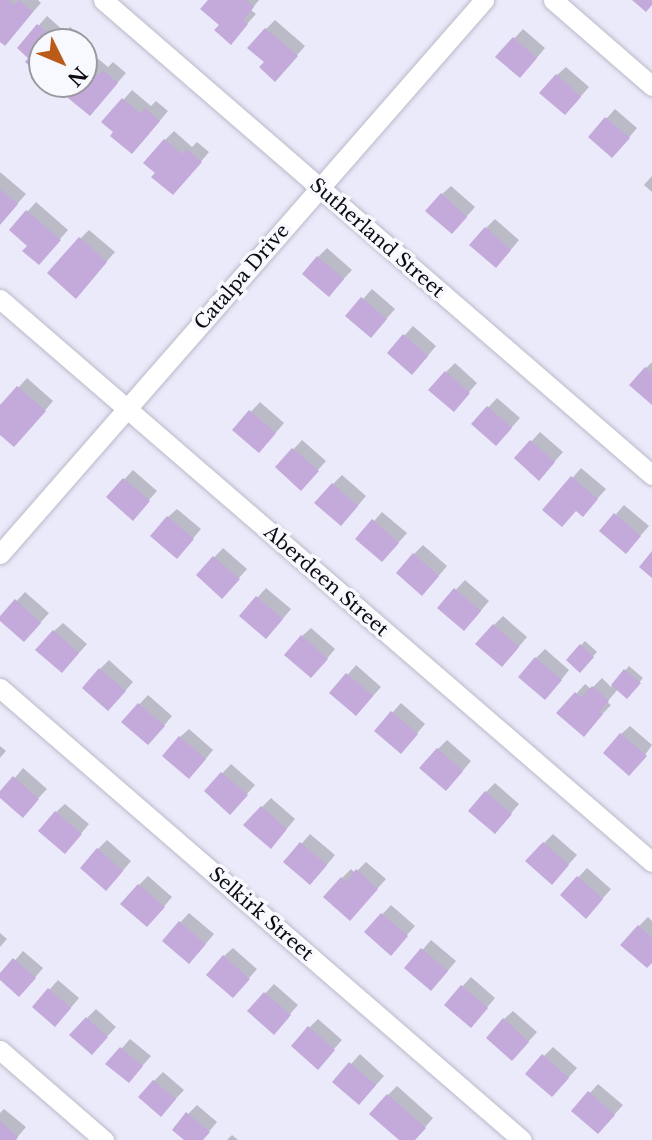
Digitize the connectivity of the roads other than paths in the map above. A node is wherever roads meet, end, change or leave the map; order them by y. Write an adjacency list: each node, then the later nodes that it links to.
1 (103, 0): 5 (street, Sutherland Street)
2 (484, 0): 5 (street, Catalpa Drive)
3 (553, 0): 4 (street)
4 (652, 86)
5 (319, 187): 7 (street, Catalpa Drive); 8 (street, Sutherland Street)
6 (0, 299): 7 (street, Aberdeen Street)
7 (126, 410): 9 (street, Catalpa Drive); 11 (street, Aberdeen Street)
8 (652, 475)
9 (0, 554)
10 (0, 688): 14 (street, Selkirk Street)
11 (652, 862)
12 (0, 1050): 13 (street)
13 (104, 1140)
14 (522, 1140)

